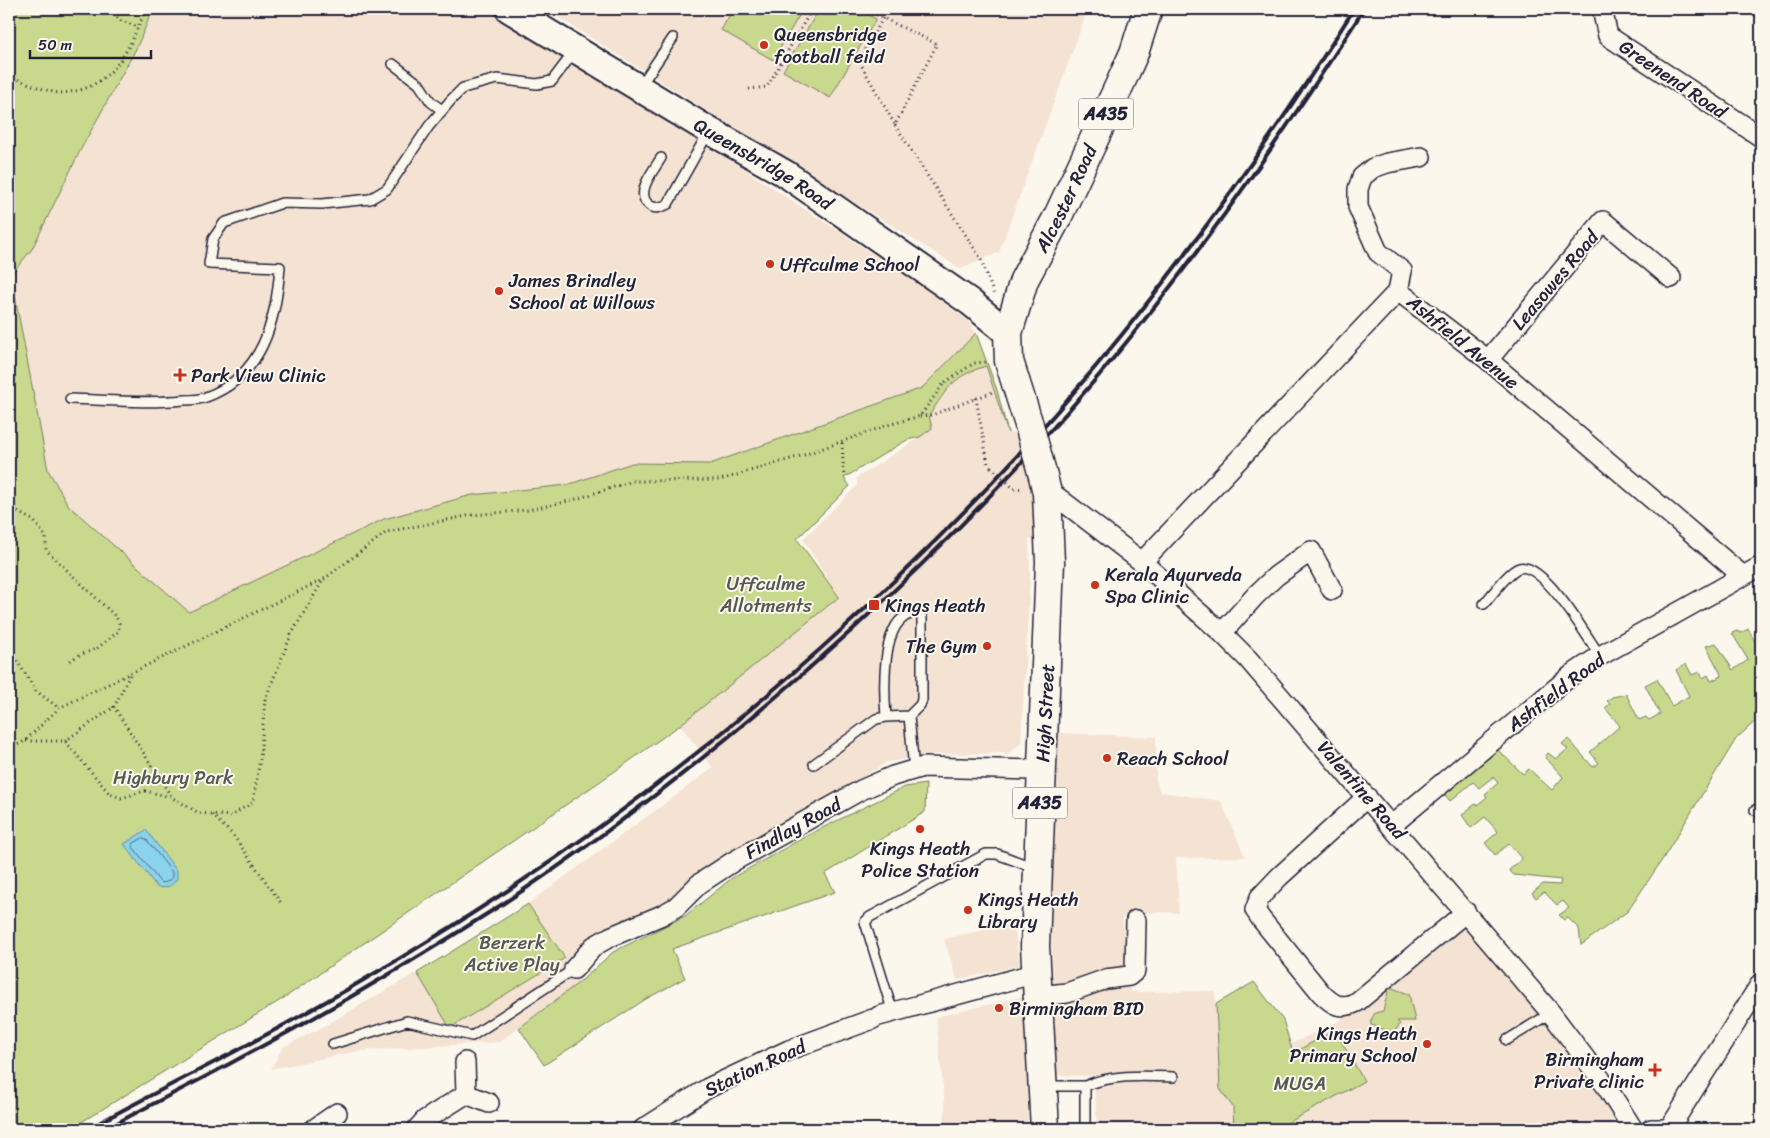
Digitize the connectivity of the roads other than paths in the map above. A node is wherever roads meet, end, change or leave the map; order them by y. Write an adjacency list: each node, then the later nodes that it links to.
1 (509, 9): 5 (street, Queensbridge Road)
2 (1602, 9): 10 (street, Greenend Road)
3 (1145, 12): 15 (highway, Alcester Road / A435)
4 (673, 38): 7 (lane)
5 (576, 50): 7 (street, Queensbridge Road); 8 (lane)
6 (393, 64): 8 (lane)
7 (639, 87): 9 (street, Queensbridge Road)
8 (442, 110): 17 (lane)
9 (710, 130): 12 (lane); 15 (street, Queensbridge Road)
10 (1761, 137)
11 (1421, 157): 14 (street)
12 (661, 158)
13 (1671, 278): 16 (street, Leasowes Road)
14 (1398, 290): 16 (street, Ashfield Avenue); 19 (street, Ashfield Avenue)
15 (1008, 333): 18 (highway, A435, bridge)
16 (1488, 360): 21 (street, Ashfield Avenue)
17 (70, 399)
18 (1045, 485): 19 (street, Valentine Road); 29 (highway, High Street / A435)
19 (1142, 562): 24 (street, Valentine Road)
20 (1761, 566): 21 (street, Ashfield Road)
21 (1743, 576): 25 (street, Ashfield Road)
22 (1332, 590): 24 (street)
23 (1484, 604): 25 (lane)
24 (1222, 633): 31 (street, Valentine Road)
25 (1600, 656): 32 (street, Ashfield Road)
26 (909, 716): 27 (lane); 27 (lane); 30 (lane)
27 (886, 717): 28 (lane)
28 (814, 764)
29 (1042, 769): 30 (street, Findlay Road); 33 (highway, High Street / A435)
30 (914, 770): 36 (street, Findlay Road)
31 (1367, 797): 32 (street, Valentine Road); 34 (street)
32 (1392, 825): 34 (street, Valentine Road)
33 (1037, 868): 38 (highway, High Street / A435); 40 (lane)
34 (1466, 912): 39 (street, Valentine Road)
35 (1136, 920): 38 (street, Station Road)
36 (574, 969): 42 (lane)
37 (1761, 983): 58 (street)
38 (1036, 985): 40 (street, Station Road); 45 (highway, High Street / A435)
39 (1551, 1013): 41 (lane); 55 (street, Valentine Road)
40 (882, 1016): 52 (street, Station Road)
41 (1507, 1040)
42 (333, 1044)
43 (465, 1062): 47 (street)
44 (1173, 1076): 46 (lane)
45 (1042, 1086): 46 (lane); 53 (highway, High Street / A435)
46 (1085, 1086): 54 (lane)
47 (466, 1094): 48 (street); 51 (street)
48 (489, 1103)
49 (337, 1113): 50 (street)
50 (314, 1129)
51 (417, 1129)
52 (643, 1129)
53 (1045, 1129)
54 (1085, 1129)
55 (1633, 1129)
56 (1652, 1129): 57 (street)
57 (1664, 1129)
58 (1670, 1129)

